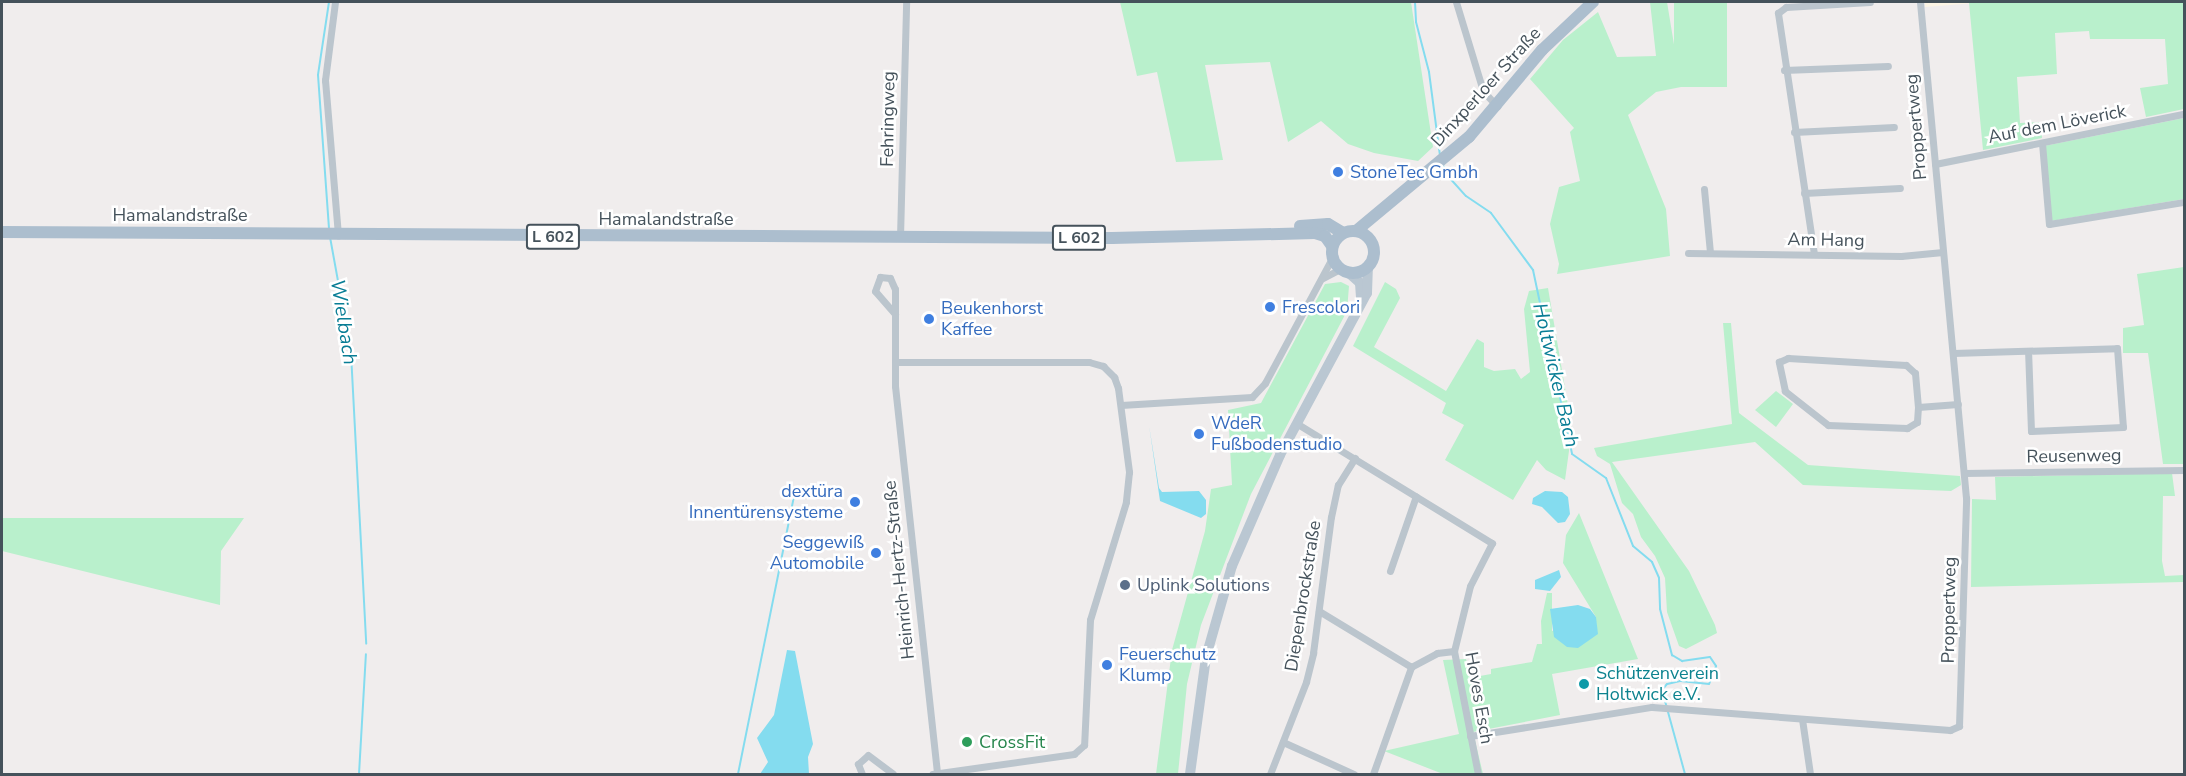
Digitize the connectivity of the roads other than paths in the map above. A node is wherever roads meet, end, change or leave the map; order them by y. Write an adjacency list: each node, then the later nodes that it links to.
1 (335, 2): 22 (street)
2 (906, 2): 24 (street, Fehringweg)
3 (1456, 2): 9 (street)
4 (1593, 2): 9 (main road, Dinxperloer Straße)
5 (1870, 2): 8 (street)
6 (1920, 2): 14 (street, Proppertweg)
7 (1888, 66): 8 (street)
8 (1784, 70): 12 (street)
9 (1497, 106): 17 (main road, Dinxperloer Straße)
10 (2184, 114): 13 (street, Auf dem Löverick)
11 (1894, 127): 12 (street)
12 (1794, 132): 18 (street)
13 (2042, 142): 14 (street, Auf dem Löverick); 19 (street)
14 (1935, 164): 27 (street, Proppertweg)
15 (1900, 188): 18 (street)
16 (1704, 189): 29 (street)
17 (1402, 193): 21 (main road, Dinxperloer Straße); 25 (main road, Dinxperloer Straße)
18 (1804, 193): 30 (street)
19 (2184, 202)
20 (2, 232): 22 (main road, Hamalandstraße / L 602)
21 (1350, 232): 23 (main road, Hamalandstraße / L 602); 25 (main road, L 602); 26 (main road)
22 (333, 235): 24 (main road, Hamalandstraße / L 602)
23 (1258, 236): 24 (main road, Hamalandstraße / L 602); 26 (main road, Hamalandstraße / L 602)
24 (900, 237)
25 (1371, 241): 31 (main road)
26 (1332, 252): 32 (main road, L 602); 33 (street)
27 (1943, 252): 30 (street, Am Hang); 37 (street, Proppertweg)
28 (1688, 253): 29 (street, Am Hang)
29 (1710, 253): 30 (street, Am Hang)
30 (1814, 254)
31 (1368, 266): 32 (main road); 34 (main road)
32 (1345, 271): 33 (street); 34 (main road)
33 (1319, 282): 40 (street)
34 (1360, 303): 42 (main road)
35 (895, 314): 35 (street, Heinrich-Hertz-Straße); 38 (street, Heinrich-Hertz-Straße)
36 (2028, 351): 36 (street); 37 (street)
37 (1953, 353): 39 (street, Proppertweg)
38 (896, 362): 40 (street); 56 (street, Heinrich-Hertz-Straße)
39 (1958, 404): 41 (street); 45 (street, Proppertweg)
40 (1121, 405): 56 (street, Heinrich-Hertz-Straße)
41 (1918, 407): 41 (street)
42 (1296, 423): 43 (street, Hoves Esch); 57 (main road)
43 (1355, 458): 46 (street, Hoves Esch); 48 (street, Diepenbrockstraße)
44 (2184, 470): 45 (street, Reusenweg)
45 (1964, 473): 51 (street, Proppertweg)
46 (1416, 496): 47 (street); 49 (street, Hoves Esch)
47 (1390, 571)
48 (1318, 611): 50 (street); 53 (street, Diepenbrockstraße)
49 (1454, 651): 50 (street); 52 (street, Hoves Esch)
50 (1411, 667): 60 (street)
51 (1802, 719): 52 (street, Proppertweg); 62 (street)
52 (1470, 736): 61 (street, Hoves Esch)
53 (1283, 742): 58 (street, Diepenbrockstraße); 59 (street)
54 (862, 774): 55 (street)
55 (893, 774)
56 (935, 774)
57 (1190, 774)
58 (1270, 774)
59 (1354, 774)
60 (1373, 774)
61 (1479, 774)
62 (1810, 774)

